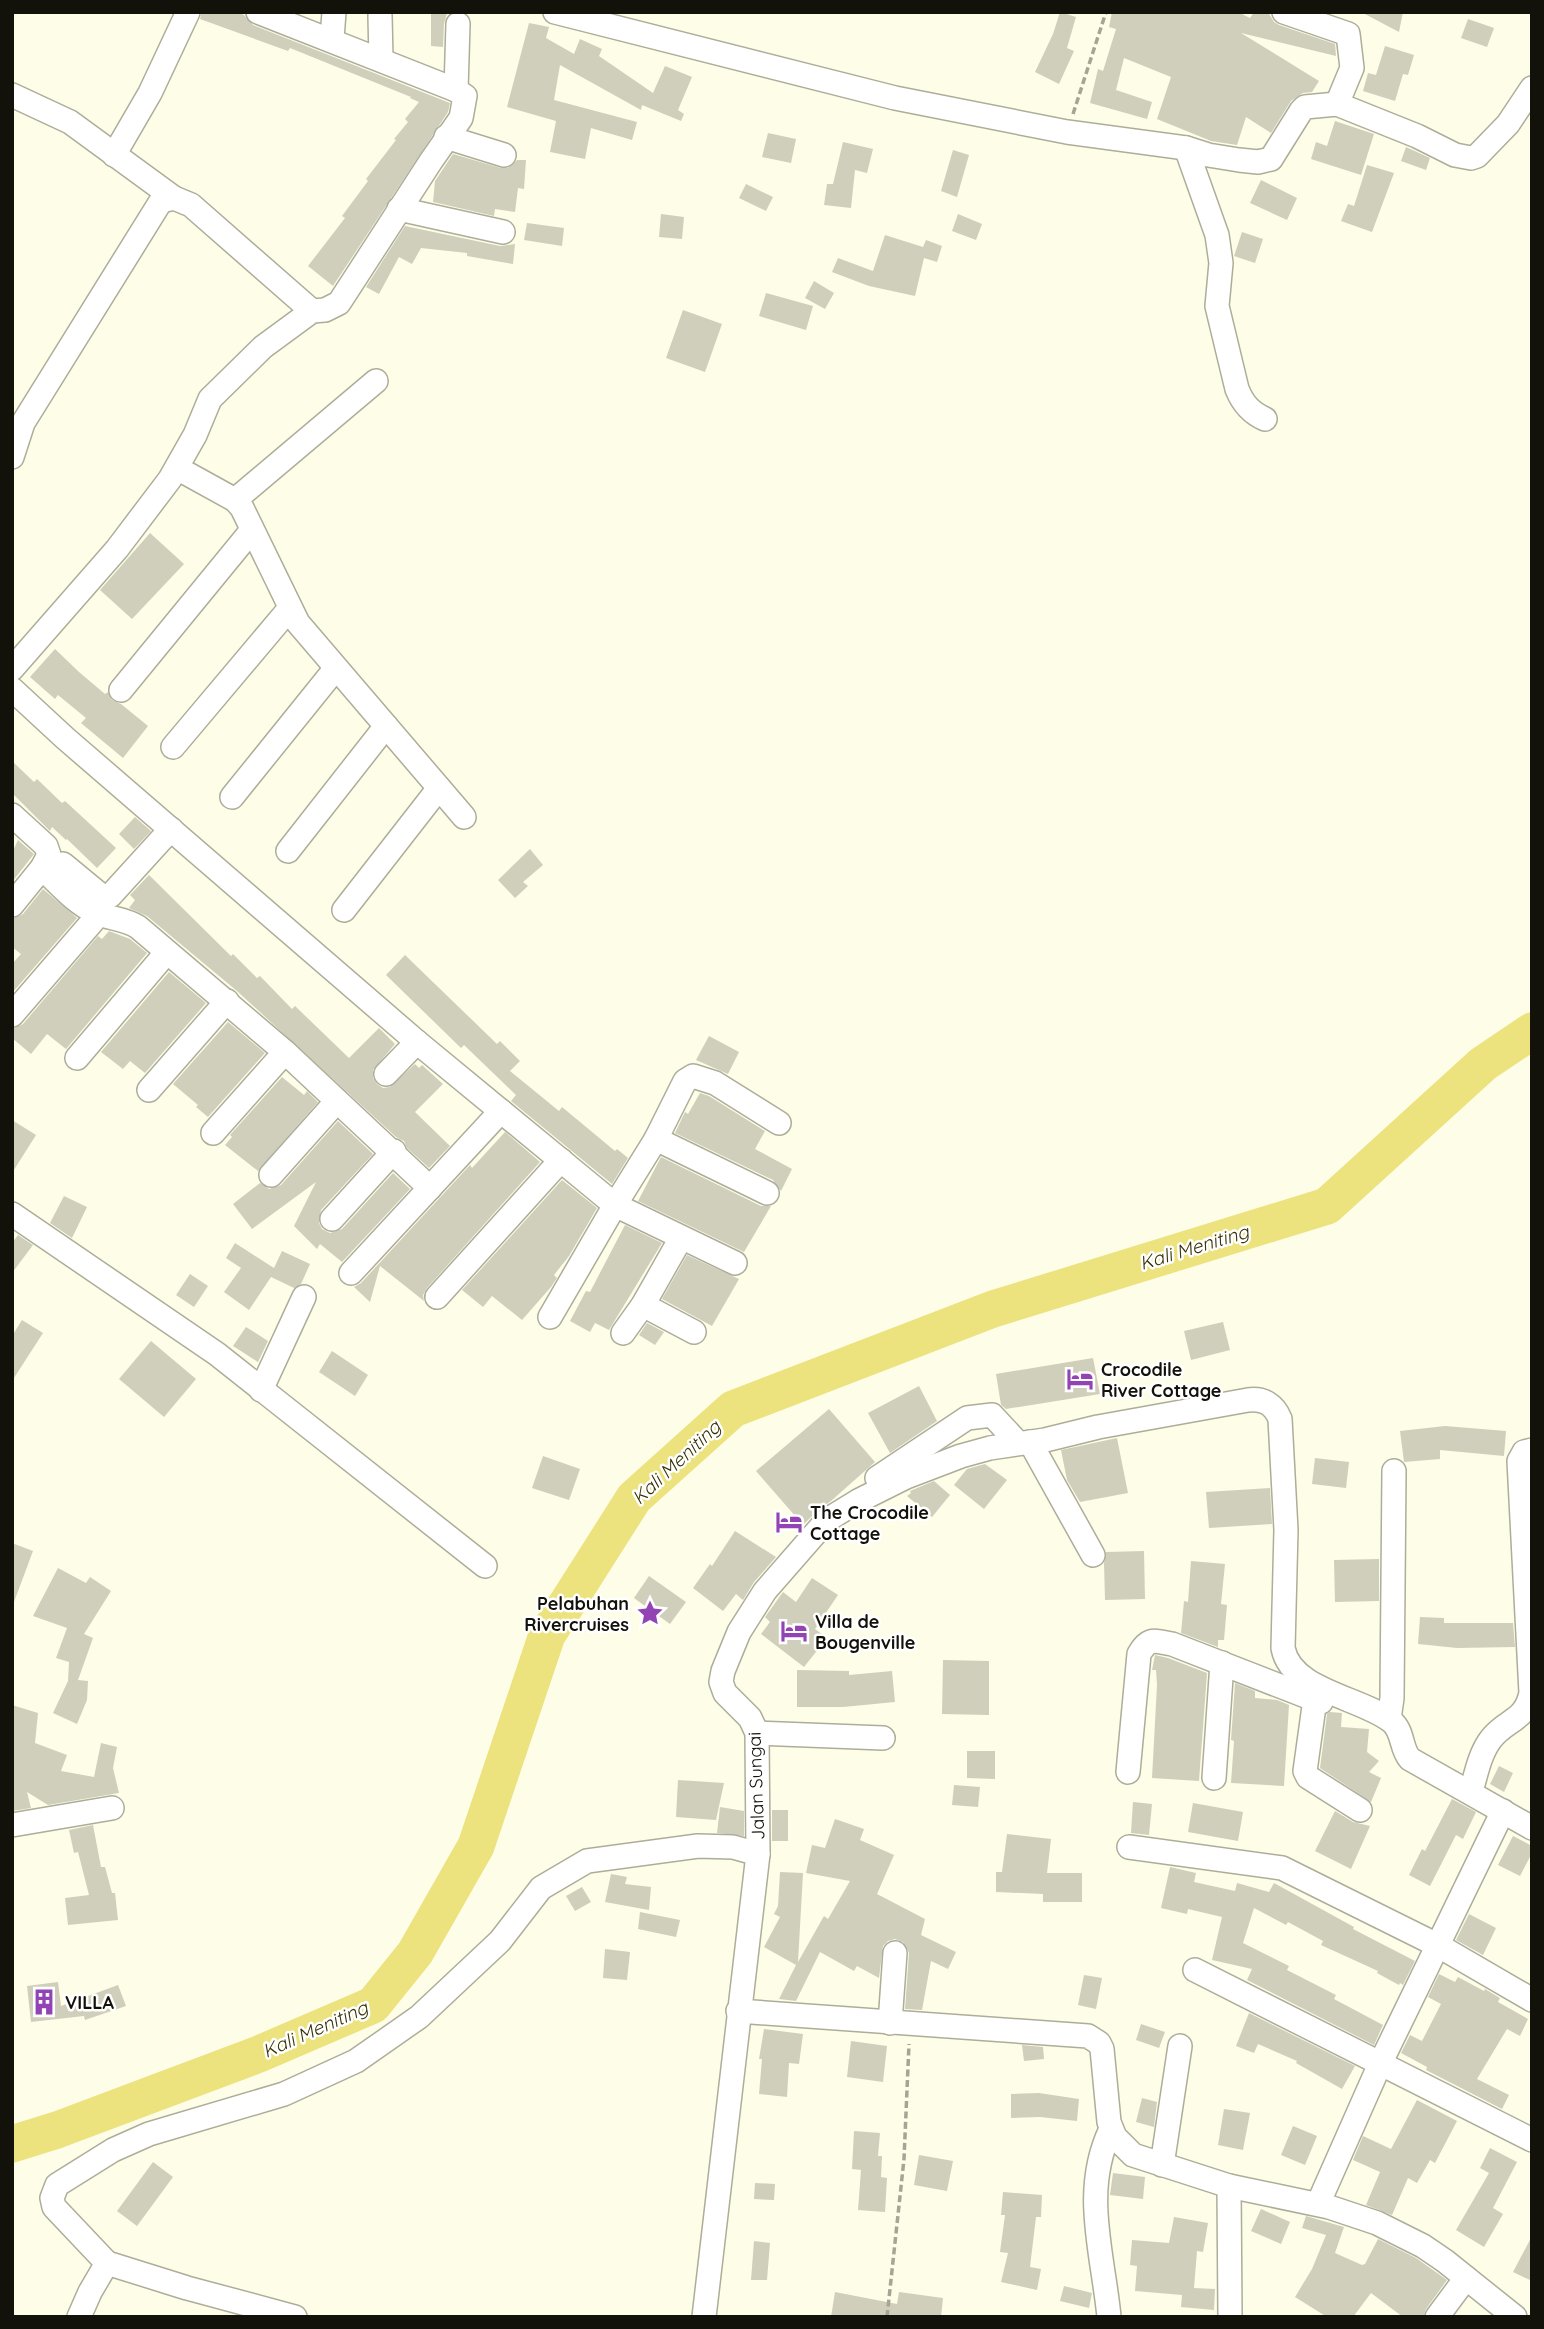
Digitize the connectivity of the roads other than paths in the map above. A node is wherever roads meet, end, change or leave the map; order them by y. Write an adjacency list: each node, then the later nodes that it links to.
1 (188, 12): 16 (street)
2 (258, 12): 8 (street)
3 (334, 12): 8 (street)
4 (555, 12): 15 (street)
5 (1284, 12): 13 (street)
6 (380, 16): 9 (street)
7 (458, 24): 10 (street)
8 (332, 39): 9 (street)
9 (381, 59): 10 (street)
10 (456, 90): 14 (street)
11 (1532, 90): 13 (street)
12 (12, 95): 16 (street)
13 (1337, 104): 15 (street)
14 (446, 137): 17 (street); 19 (street)
15 (1186, 148): 23 (street)
16 (114, 155): 18 (street)
17 (504, 155)
18 (174, 198): 21 (street); 24 (street)
19 (399, 209): 20 (street); 21 (street)
20 (503, 232)
21 (312, 311): 25 (street)
22 (376, 381): 26 (street)
23 (1265, 419)
24 (15, 437)
25 (177, 468): 26 (street); 30 (street)
26 (235, 500): 27 (street)
27 (252, 530): 28 (street); 32 (street)
28 (290, 608): 29 (street); 34 (street)
29 (336, 667): 33 (street); 36 (street)
30 (12, 669)
31 (12, 689): 39 (street)
32 (121, 690)
33 (386, 726): 35 (street); 40 (street)
34 (173, 747)
35 (439, 788): 37 (street); 43 (street)
36 (232, 797)
37 (464, 817)
38 (13, 818): 41 (street)
39 (171, 829): 41 (street); 48 (street)
40 (288, 850)
41 (52, 866): 42 (street); 44 (street)
42 (12, 905)
43 (344, 910)
44 (99, 914): 45 (street); 47 (street)
45 (166, 952): 46 (street); 50 (street)
46 (226, 1002): 49 (street); 52 (street)
47 (12, 1015)
48 (417, 1042): 51 (street); 54 (street)
49 (285, 1052): 53 (street); 56 (street)
50 (77, 1058)
51 (386, 1074)
52 (149, 1090)
53 (337, 1101): 58 (street); 60 (street)
54 (501, 1111): 59 (street); 61 (street)
55 (779, 1123): 57 (street)
56 (213, 1133)
57 (656, 1139): 62 (street); 63 (street)
58 (394, 1151): 61 (street); 65 (street)
59 (561, 1160): 63 (street); 70 (street)
60 (271, 1175)
61 (430, 1188): 68 (street)
62 (767, 1193)
63 (615, 1205): 66 (street); 72 (street)
64 (12, 1214): 75 (street)
65 (332, 1219)
66 (681, 1238): 67 (street); 71 (street)
67 (735, 1263)
68 (351, 1273)
69 (304, 1297): 75 (street)
70 (437, 1297)
71 (643, 1305): 73 (street); 74 (street)
72 (550, 1317)
73 (694, 1332)
74 (623, 1333)
75 (261, 1391): 81 (street)
76 (1024, 1443): 79 (street); 80 (street); 85 (street, Jalan Sungai); 86 (street, Jalan Sungai)
77 (1532, 1450): 84 (street)
78 (1394, 1471): 85 (street)
79 (876, 1479)
80 (1093, 1555)
81 (485, 1566)
82 (1222, 1663): 83 (street); 89 (street); 90 (street)
83 (1315, 1699): 88 (street); 93 (street)
84 (1527, 1715): 91 (street)
85 (1389, 1720): 88 (street)
86 (757, 1733): 87 (street); 98 (street, Jalan Sungai)
87 (883, 1738)
88 (1403, 1740): 91 (street)
89 (1128, 1772)
90 (1214, 1778)
91 (1471, 1792): 94 (street)
92 (112, 1808): 95 (street)
93 (1360, 1810)
94 (1503, 1811): 96 (street); 99 (street)
95 (12, 1825)
96 (1532, 1828)
97 (1129, 1847): 99 (street)
98 (758, 1854): 103 (street, Jalan Sungai); 112 (street)
99 (1439, 1946): 102 (street); 106 (street)
100 (895, 1953): 104 (street)
101 (1195, 1970): 106 (street)
102 (1532, 2000)
103 (738, 2011): 104 (street); 116 (street, Jalan Sungai)
104 (900, 2024): 107 (street)
105 (1180, 2046): 109 (street)
106 (1380, 2064): 108 (street); 111 (street)
107 (1111, 2129): 109 (street); 117 (street)
108 (1532, 2140)
109 (1162, 2165): 110 (street)
110 (1229, 2186): 111 (street); 118 (street)
111 (1318, 2204): 113 (street)
112 (107, 2263): 114 (street); 115 (street)
113 (1466, 2278): 119 (street); 120 (street)
114 (79, 2317)
115 (295, 2317)
116 (704, 2317)
117 (1109, 2317)
118 (1230, 2317)
119 (1437, 2317)
120 (1515, 2317)

